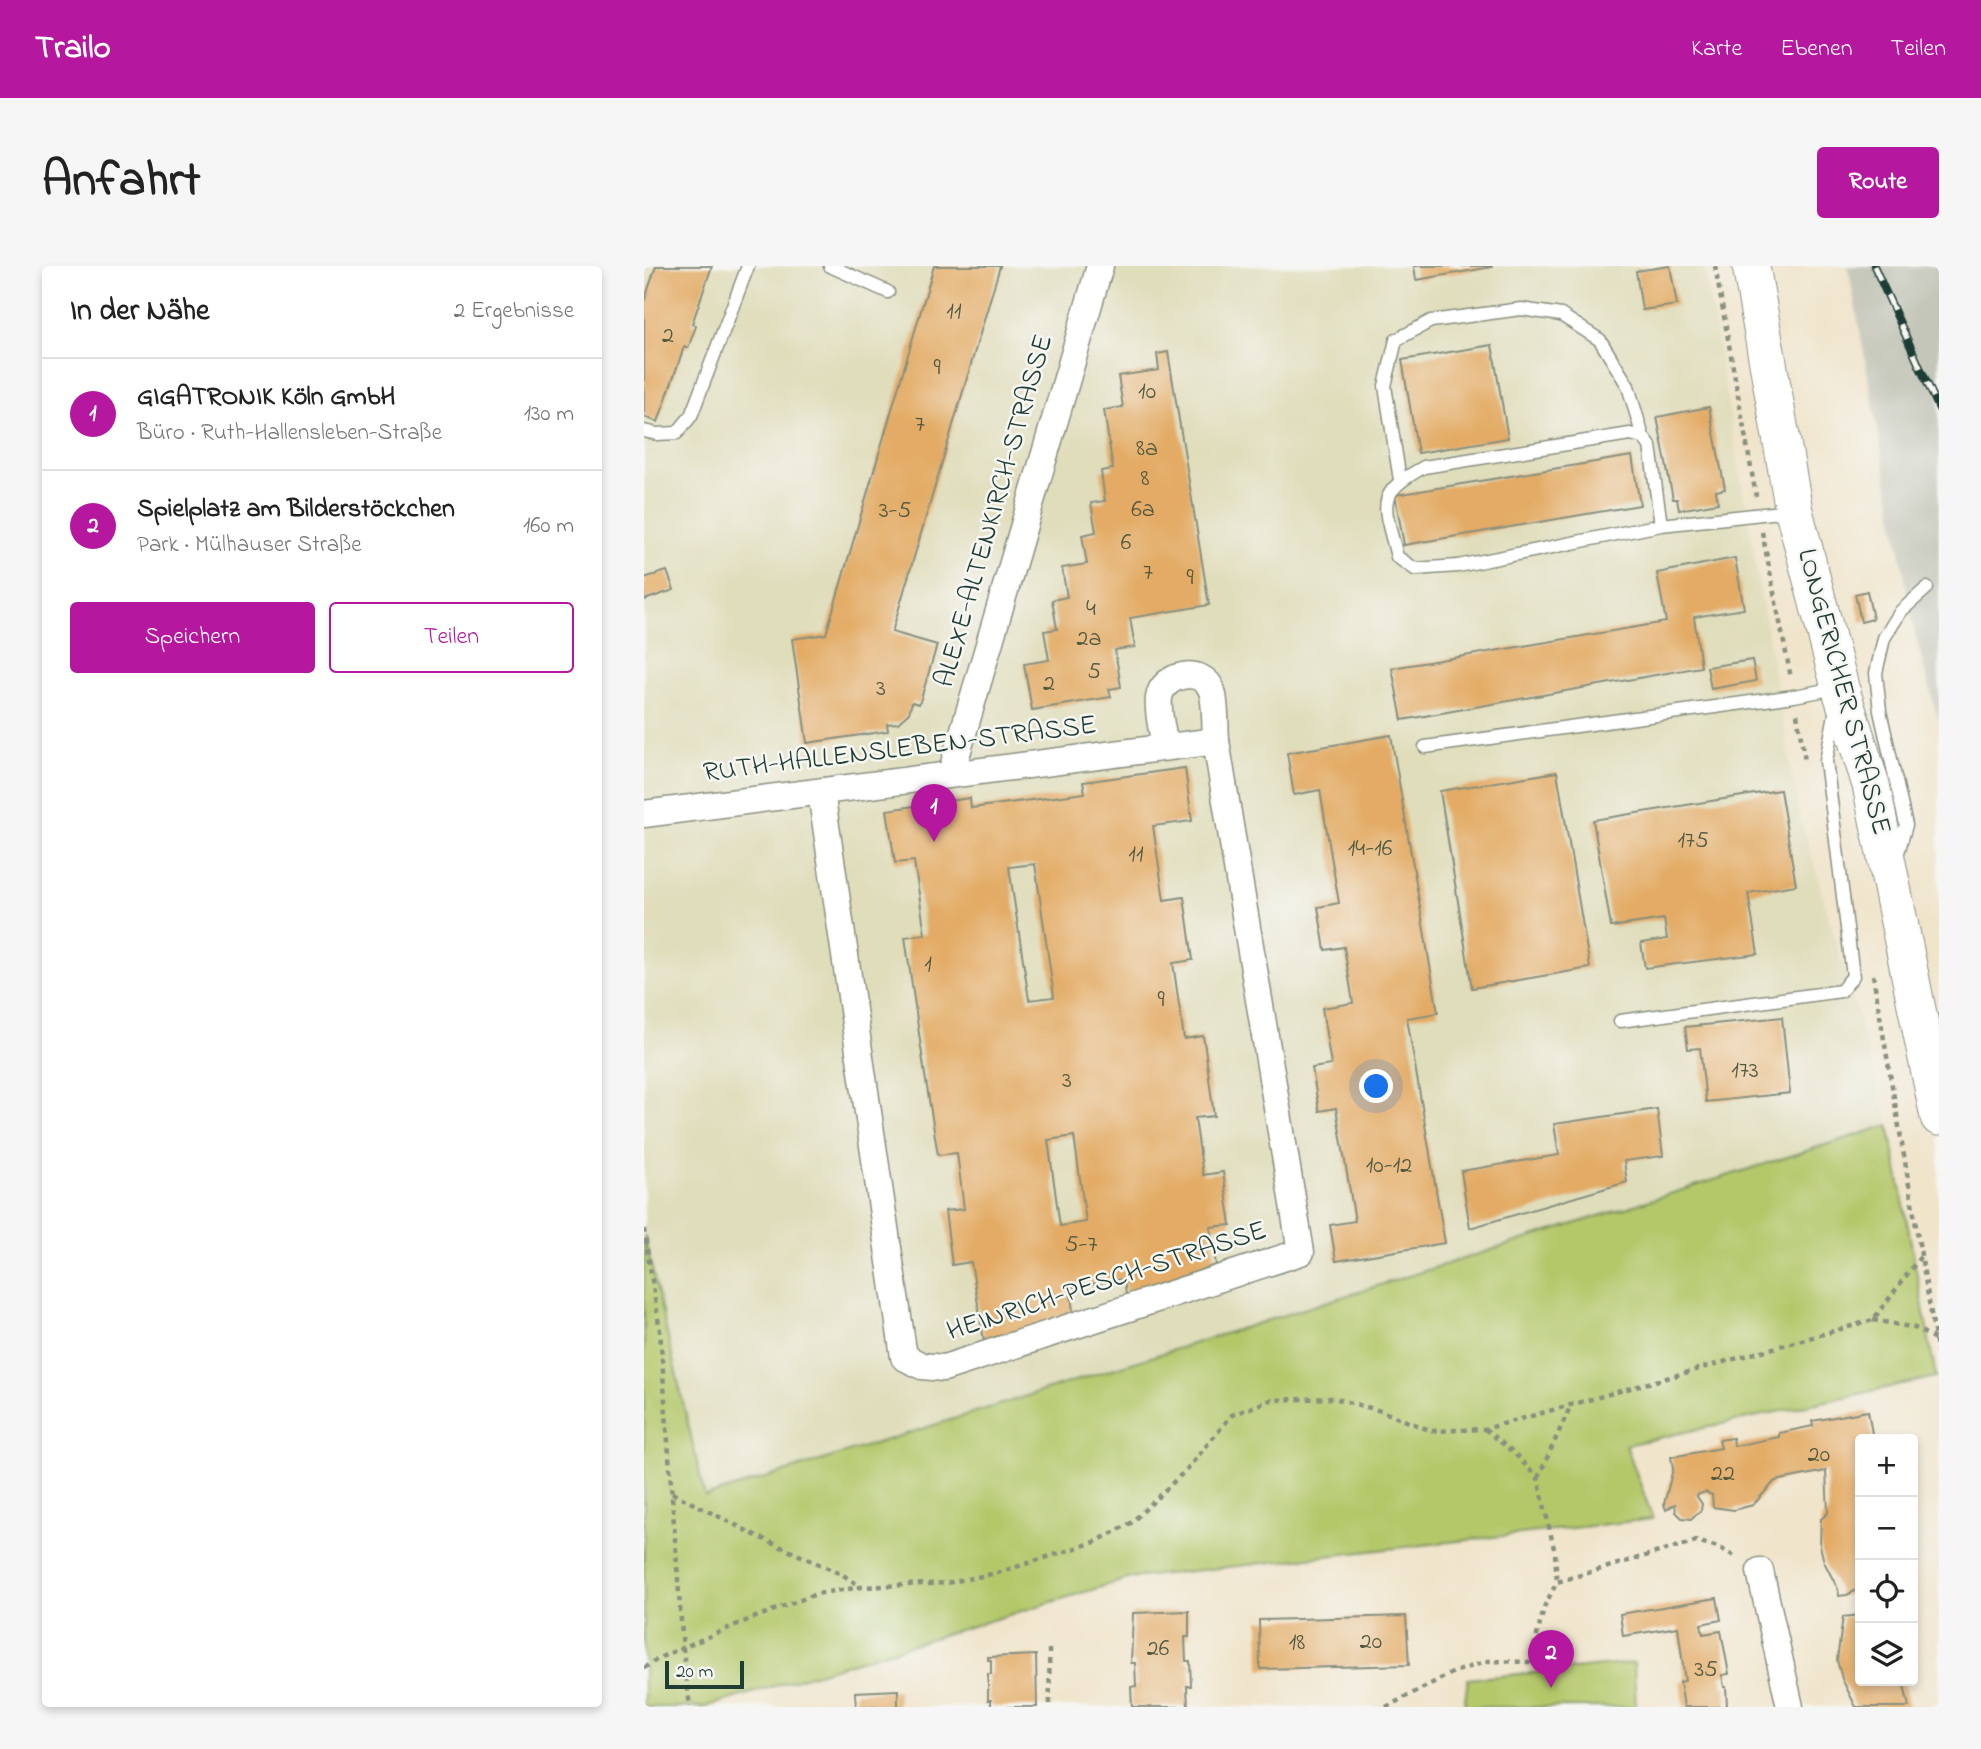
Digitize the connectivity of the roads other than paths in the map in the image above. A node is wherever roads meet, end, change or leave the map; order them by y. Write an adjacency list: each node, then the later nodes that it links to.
1 (748, 266): 6 (lane)
2 (830, 266): 5 (lane)
3 (1100, 266): 16 (street, ALEXE-ALTENKIRCH-STRASSE)
4 (1751, 266): 9 (street, LONGERICHER STRASSE)
5 (888, 292)
6 (644, 431)
7 (1643, 437): 8 (lane); 8 (lane); 10 (lane)
8 (1400, 480): 10 (lane)
9 (1777, 512): 10 (lane); 12 (street, LONGERICHER STRASSE)
10 (1661, 525)
11 (1927, 588): 19 (lane)
12 (1840, 687): 15 (lane); 19 (street, LONGERICHER STRASSE); 20 (lane)
13 (1216, 741): 14 (street, RUTH-HALLENSLEBEN-STRASSE); 14 (street); 17 (street, HEINRICH-PESCH-STRASSE)
14 (1165, 747): 16 (street, RUTH-HALLENSLEBEN-STRASSE)
15 (1425, 747)
16 (951, 775): 17 (street, RUTH-HALLENSLEBEN-STRASSE)
17 (821, 792): 18 (street, RUTH-HALLENSLEBEN-STRASSE)
18 (644, 814)
19 (1891, 877): 21 (street, LONGERICHER STRASSE)
20 (1620, 1021)
21 (1938, 1112)
22 (1760, 1571): 23 (street)
23 (1790, 1707)

